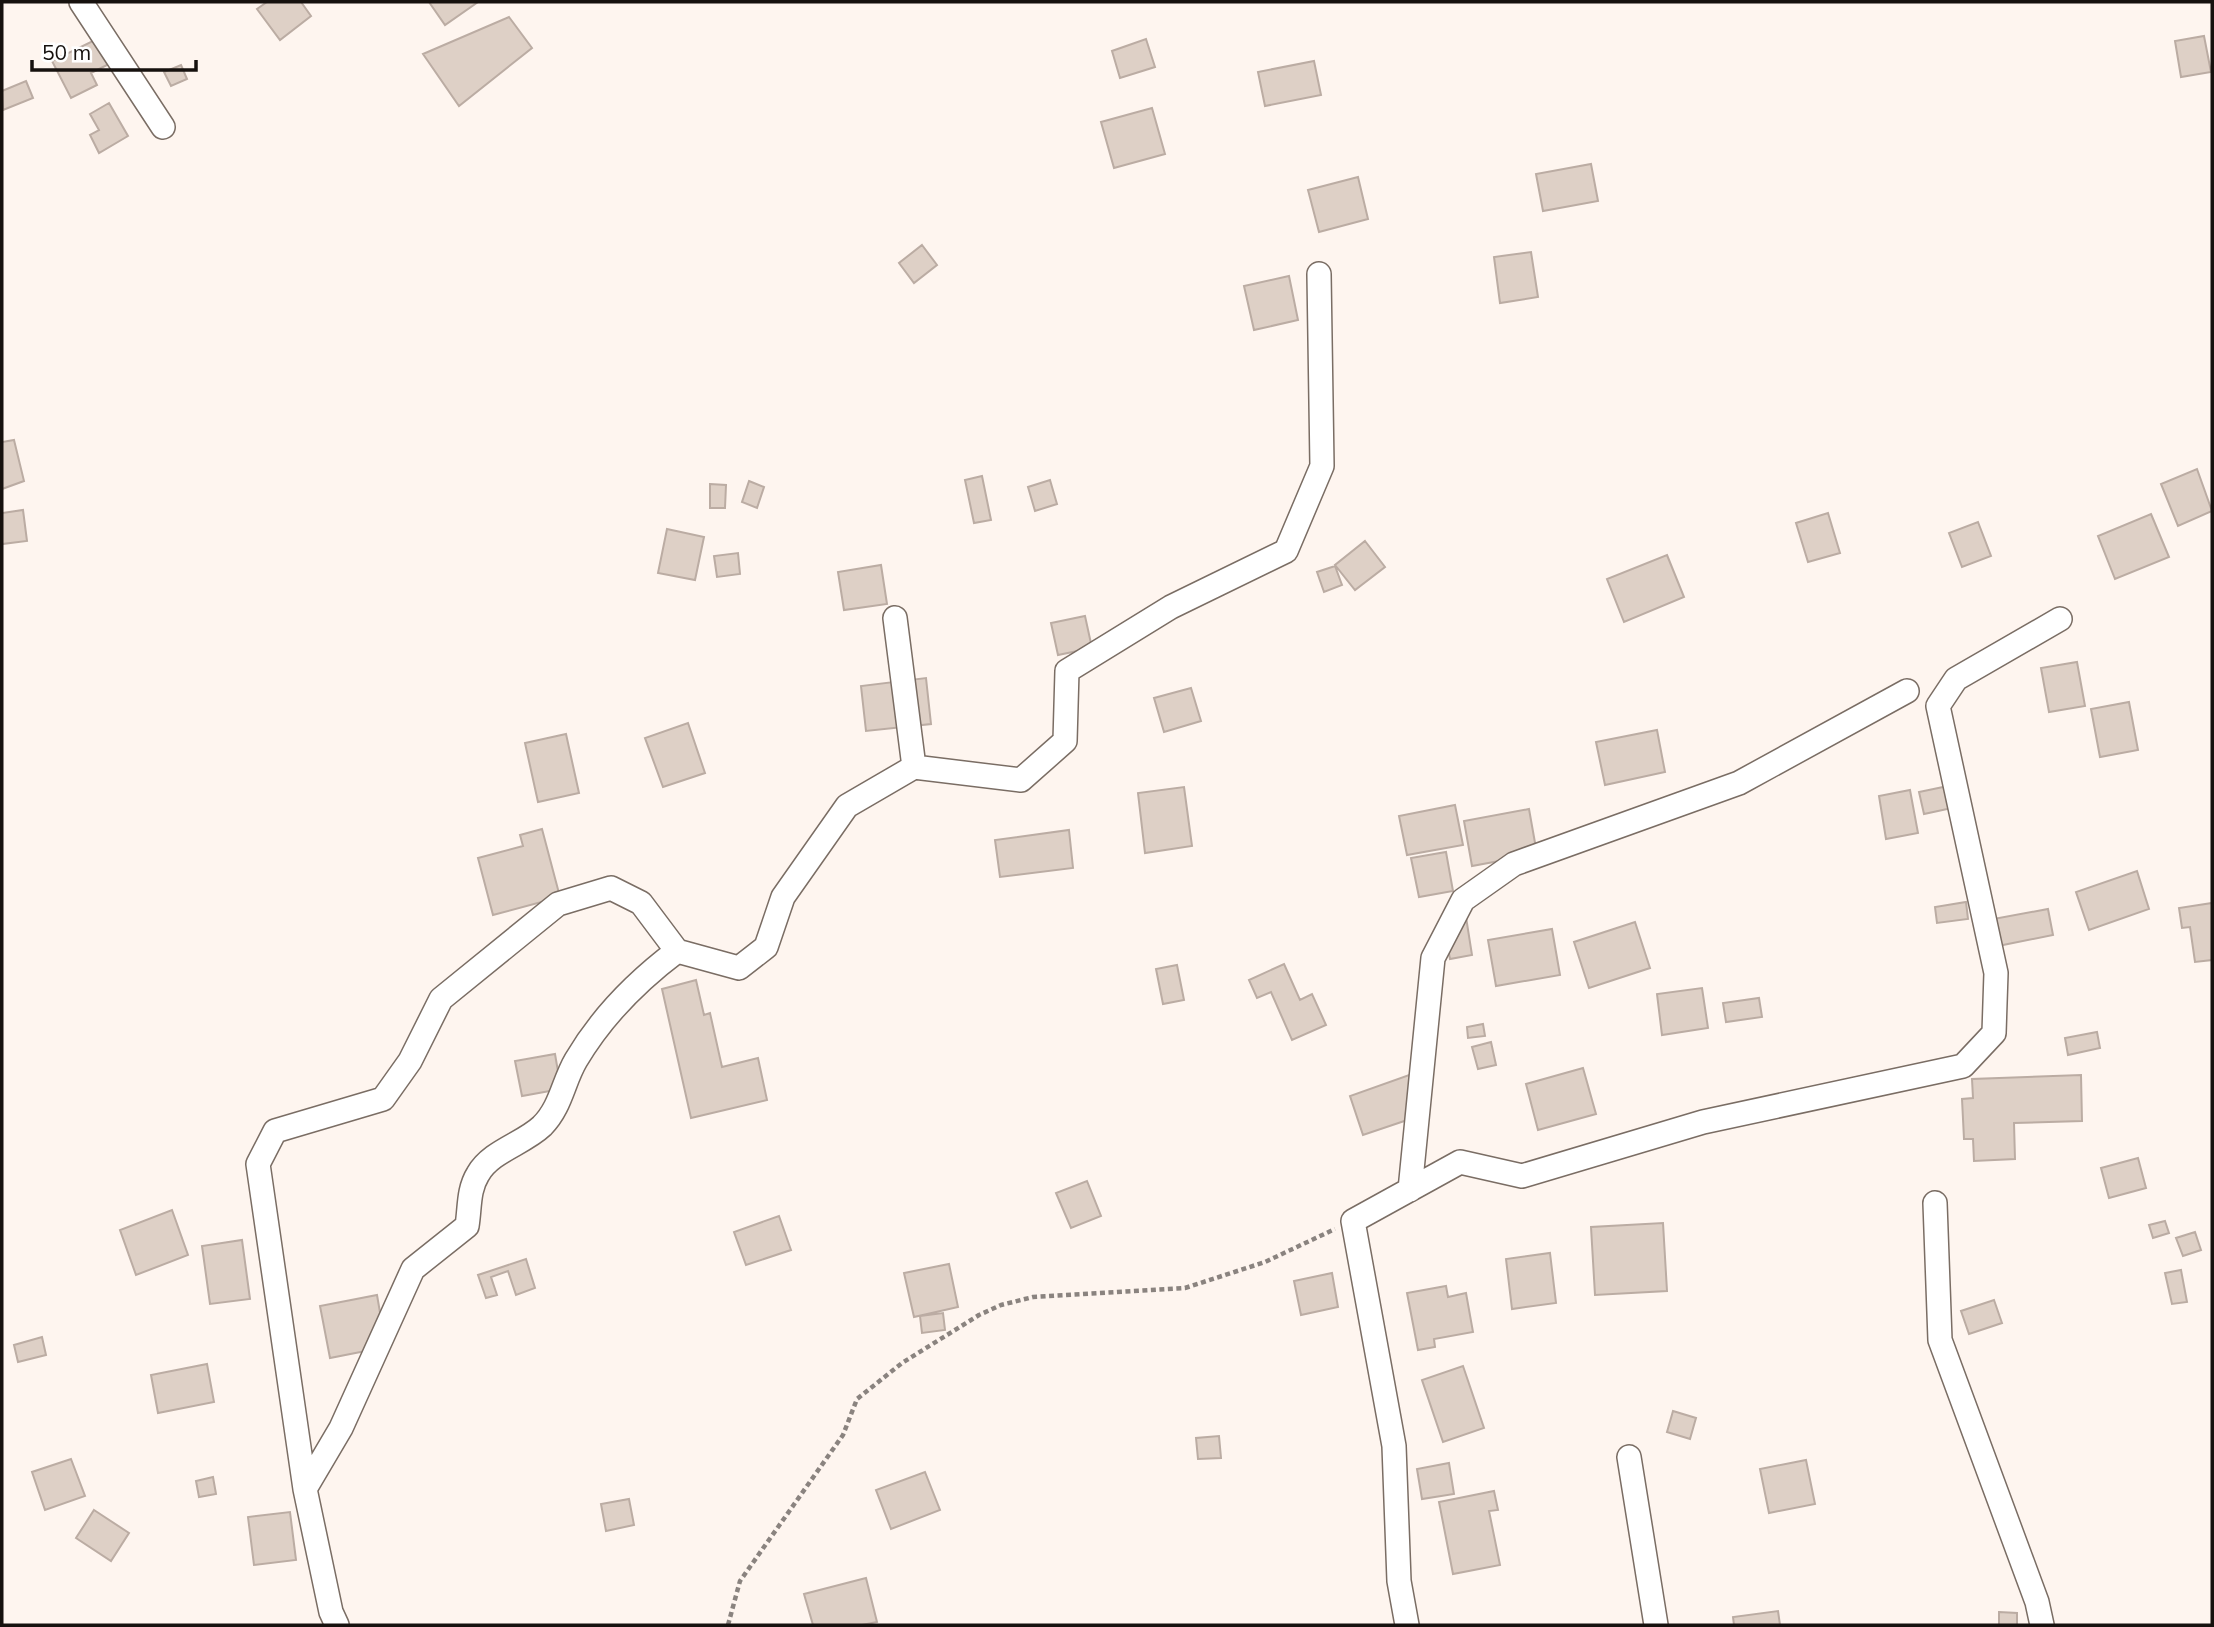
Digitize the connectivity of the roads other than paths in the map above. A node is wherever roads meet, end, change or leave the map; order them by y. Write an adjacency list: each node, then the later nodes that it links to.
1 (82, 2): 2 (street)
2 (163, 127)
3 (1319, 275): 7 (street)
4 (895, 618): 7 (street)
5 (2060, 619): 9 (street)
6 (1907, 691): 9 (street)
7 (914, 767): 8 (street)
8 (677, 951): 12 (street); 12 (street)
9 (1410, 1190): 14 (street)
10 (1935, 1203): 16 (street)
11 (1629, 1457): 15 (street)
12 (305, 1489): 13 (street)
13 (337, 1625)
14 (1407, 1625)
15 (1656, 1625)
16 (2042, 1625)

